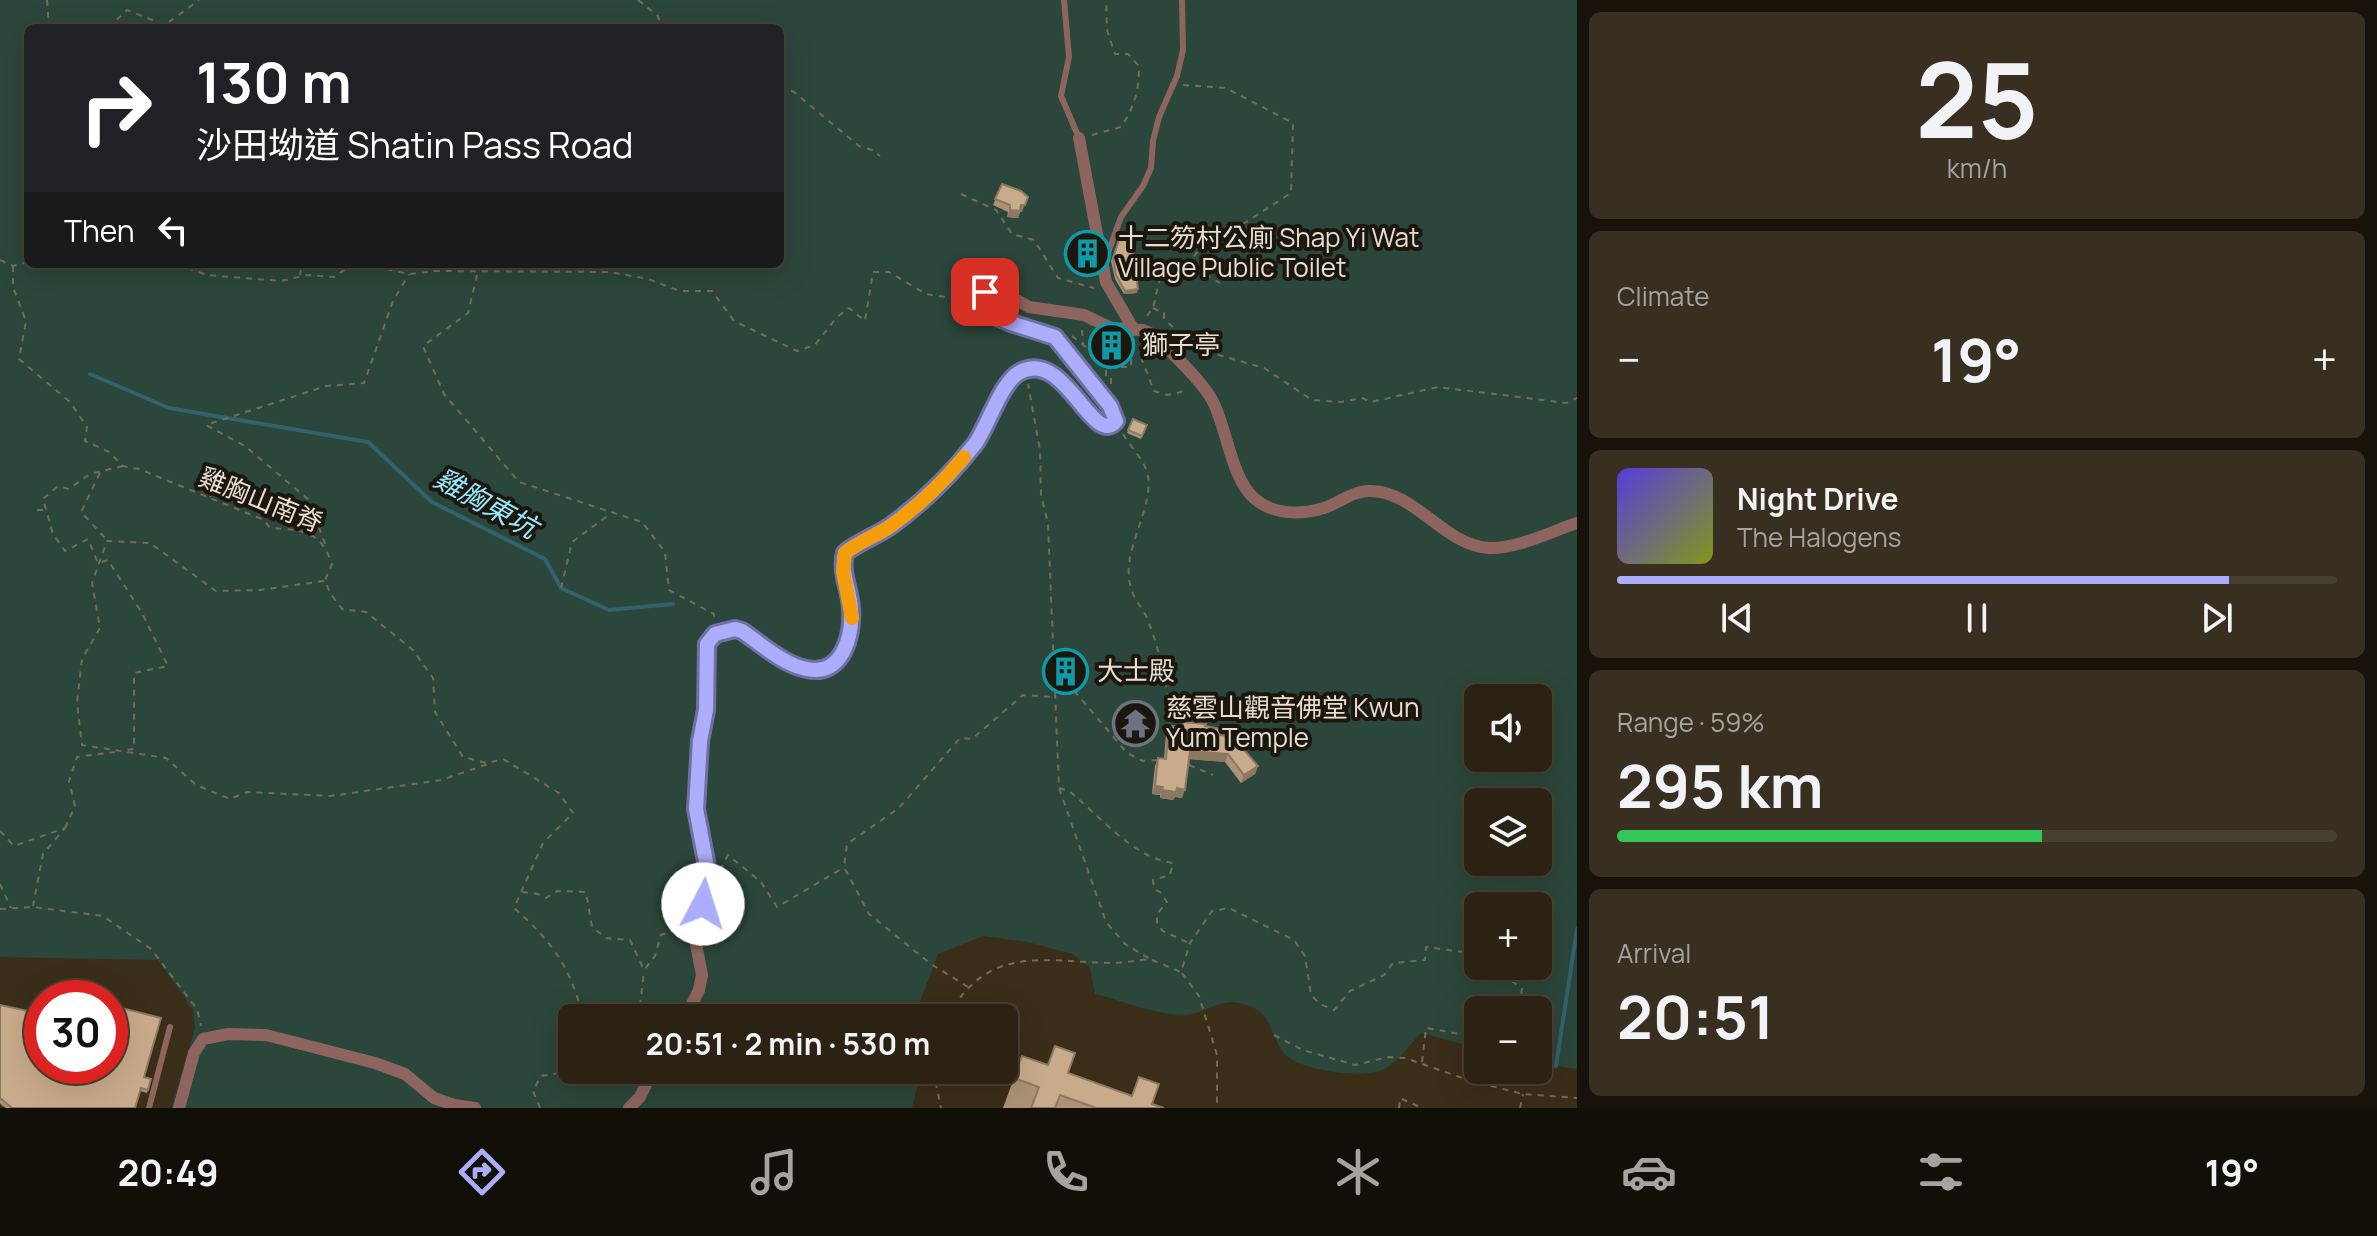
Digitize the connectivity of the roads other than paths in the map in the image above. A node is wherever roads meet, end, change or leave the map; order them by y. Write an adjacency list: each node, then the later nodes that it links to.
1 (1064, 0): 3 (lane)
2 (1182, 0): 4 (lane)
3 (1079, 138): 4 (street)
4 (1103, 264): 5 (street)
5 (1133, 336): 6 (street); 7 (street)
6 (1577, 523)
7 (692, 1004)
8 (170, 1027): 10 (lane)
9 (646, 1084): 13 (street)
10 (149, 1108)
11 (179, 1108): 12 (street)
12 (475, 1108)
13 (629, 1108)

